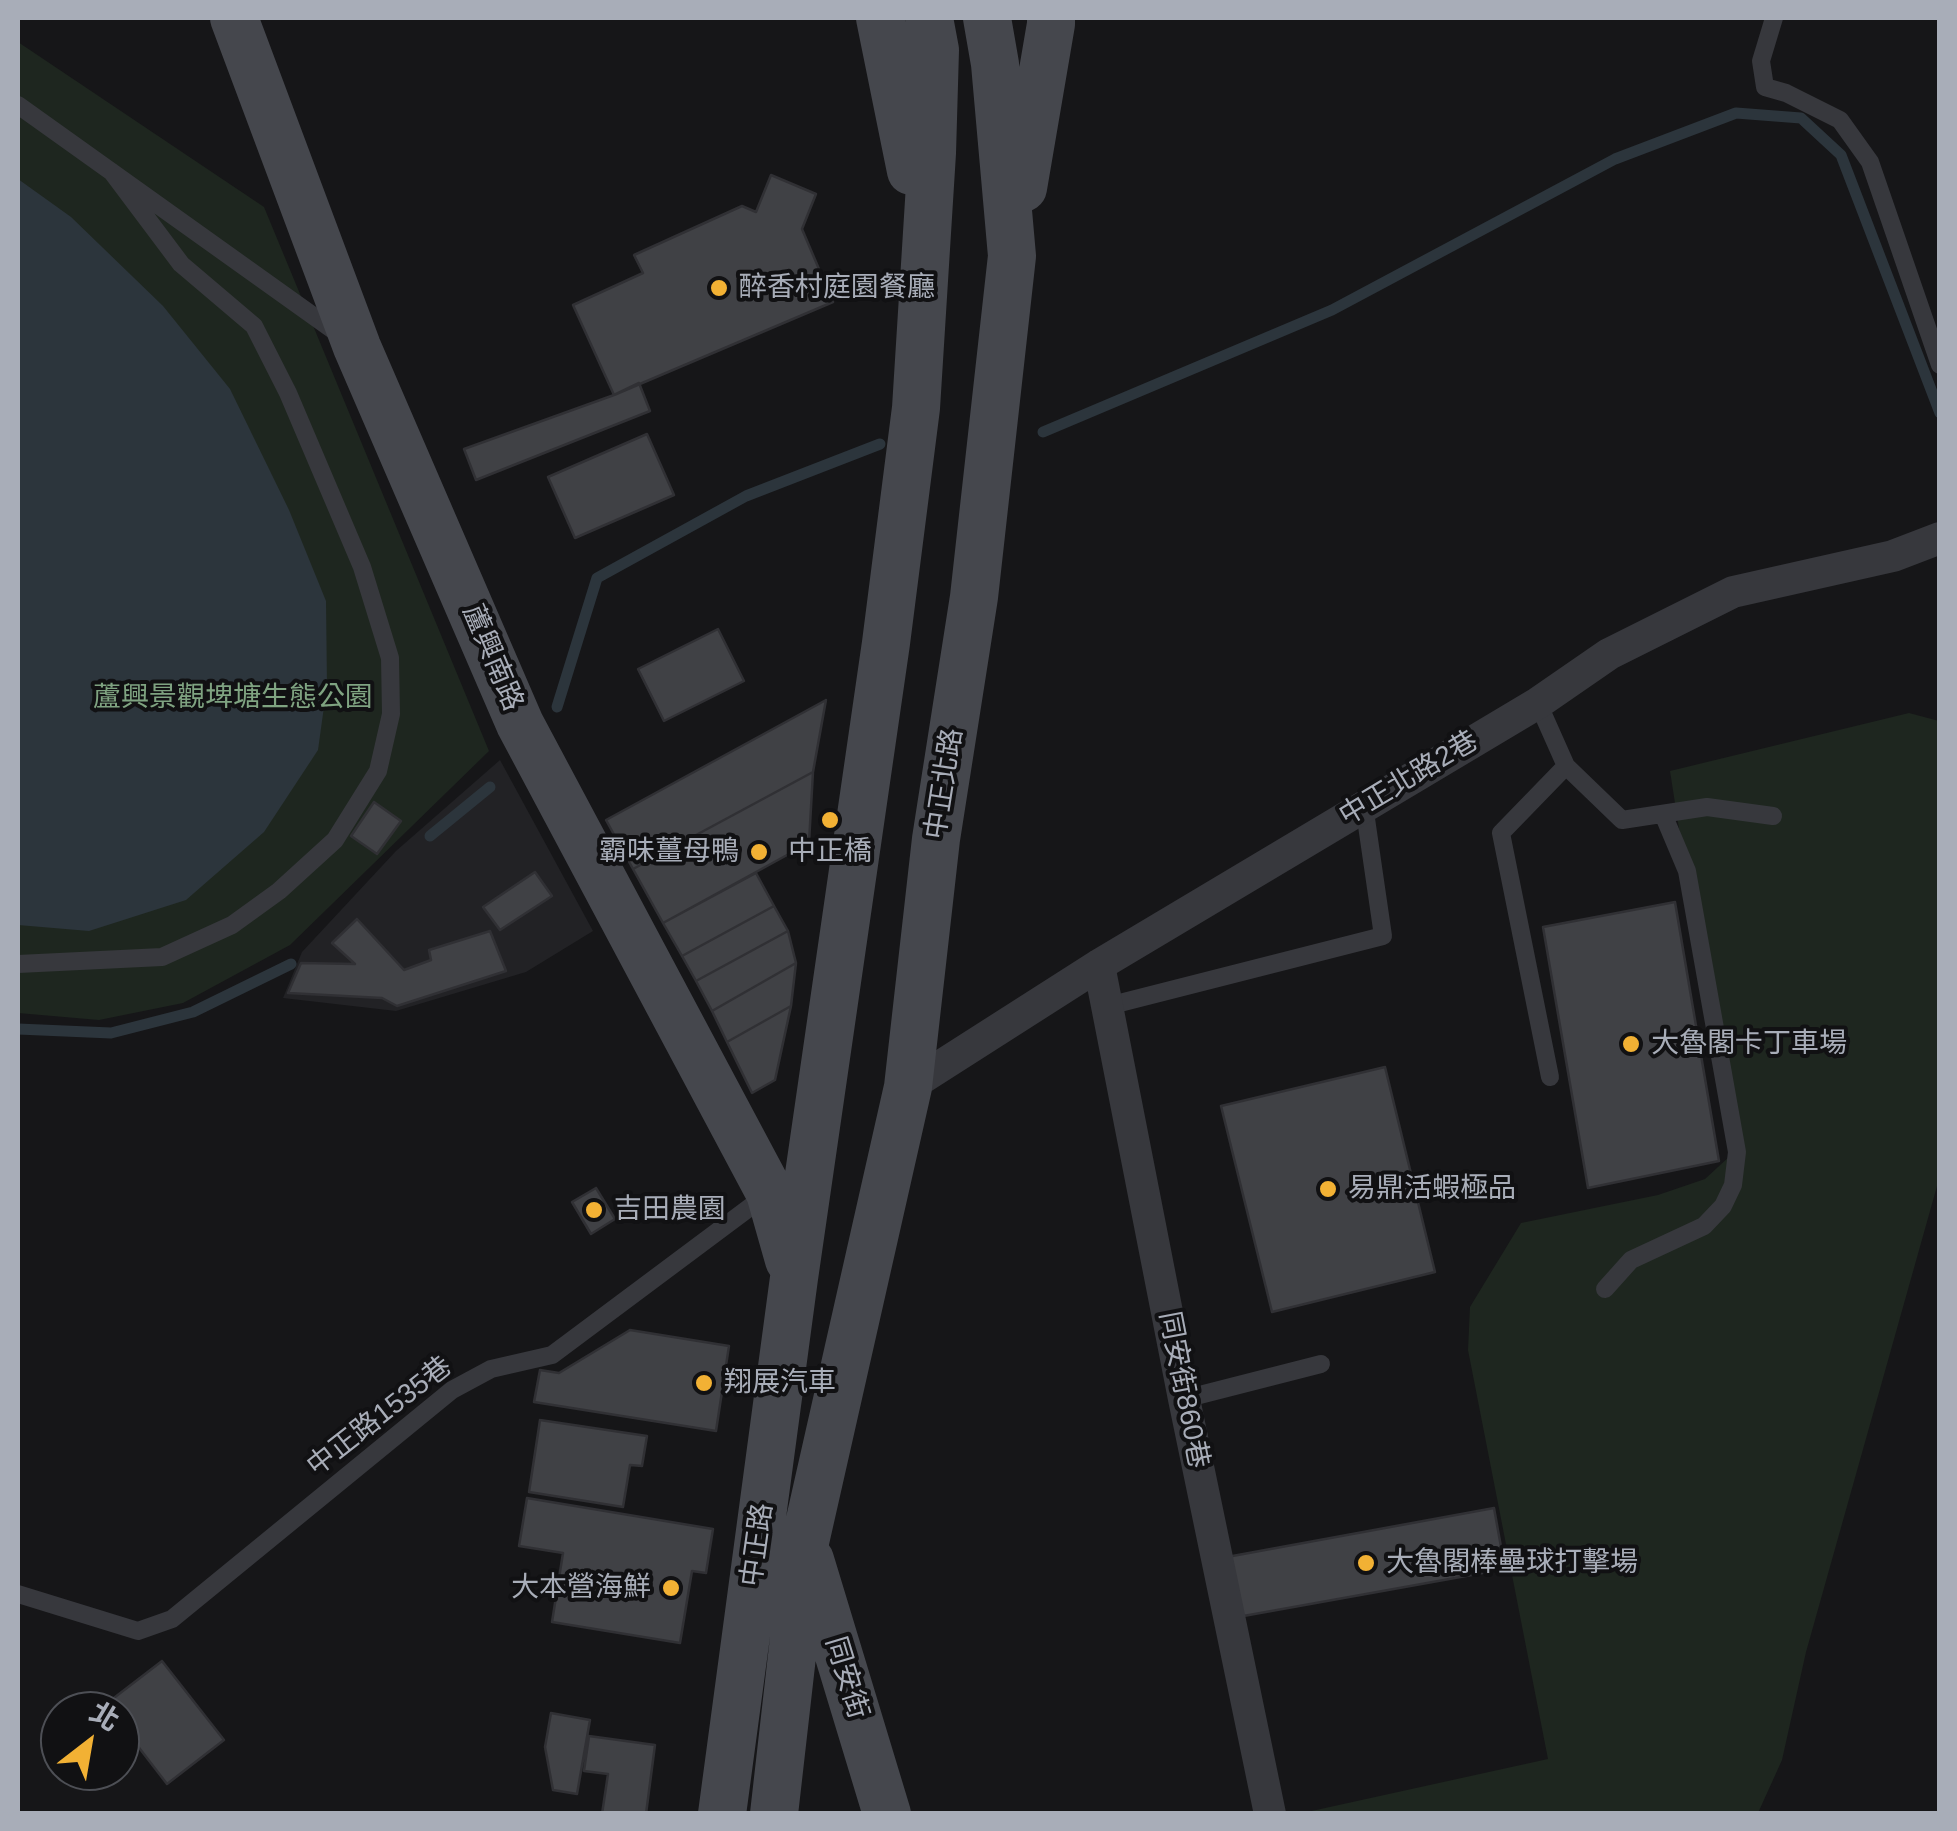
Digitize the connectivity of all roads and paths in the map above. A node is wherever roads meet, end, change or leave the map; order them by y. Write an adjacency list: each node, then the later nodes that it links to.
1 (234, 18): 11 (street, 蘆興南路)
2 (880, 18): 9 (street)
3 (928, 18): 9 (street)
4 (987, 18): 10 (street, 中正北路)
5 (1051, 18): 10 (street)
6 (1774, 18): 12 (lane)
7 (18, 104): 8 (lane)
8 (112, 172): 11 (lane); 19 (lane)
9 (925, 244): 25 (street)
10 (1012, 256): 23 (street, 中正北路)
11 (357, 347): 24 (street, 蘆興南路)
12 (1940, 365)
13 (1940, 538): 14 (street, 中正北路2巷)
14 (1538, 703): 15 (lane); 16 (street, 中正北路2巷)
15 (1566, 766): 17 (lane); 22 (lane)
16 (1364, 806): 20 (street, 中正北路2巷); 21 (lane)
17 (1663, 814): 18 (lane); 26 (lane)
18 (1774, 816)
19 (18, 964)
20 (1099, 966): 21 (street, 同安街860巷); 23 (street, 中正北路2巷)
21 (1108, 1006): 28 (street, 同安街860巷)
22 (1550, 1077)
23 (908, 1086): 29 (street, 中正北路)
24 (770, 1193): 25 (street, 蘆興南路); 30 (lane, 中正路1535巷)
25 (794, 1278): 31 (street, 中正路)
26 (1604, 1289)
27 (1321, 1364): 28 (lane)
28 (1184, 1399): 34 (street, 同安街860巷)
29 (805, 1542): 32 (street, 中正路); 33 (street, 同安街)
30 (18, 1594)
31 (722, 1814)
32 (774, 1814)
33 (886, 1814)
34 (1270, 1814)

